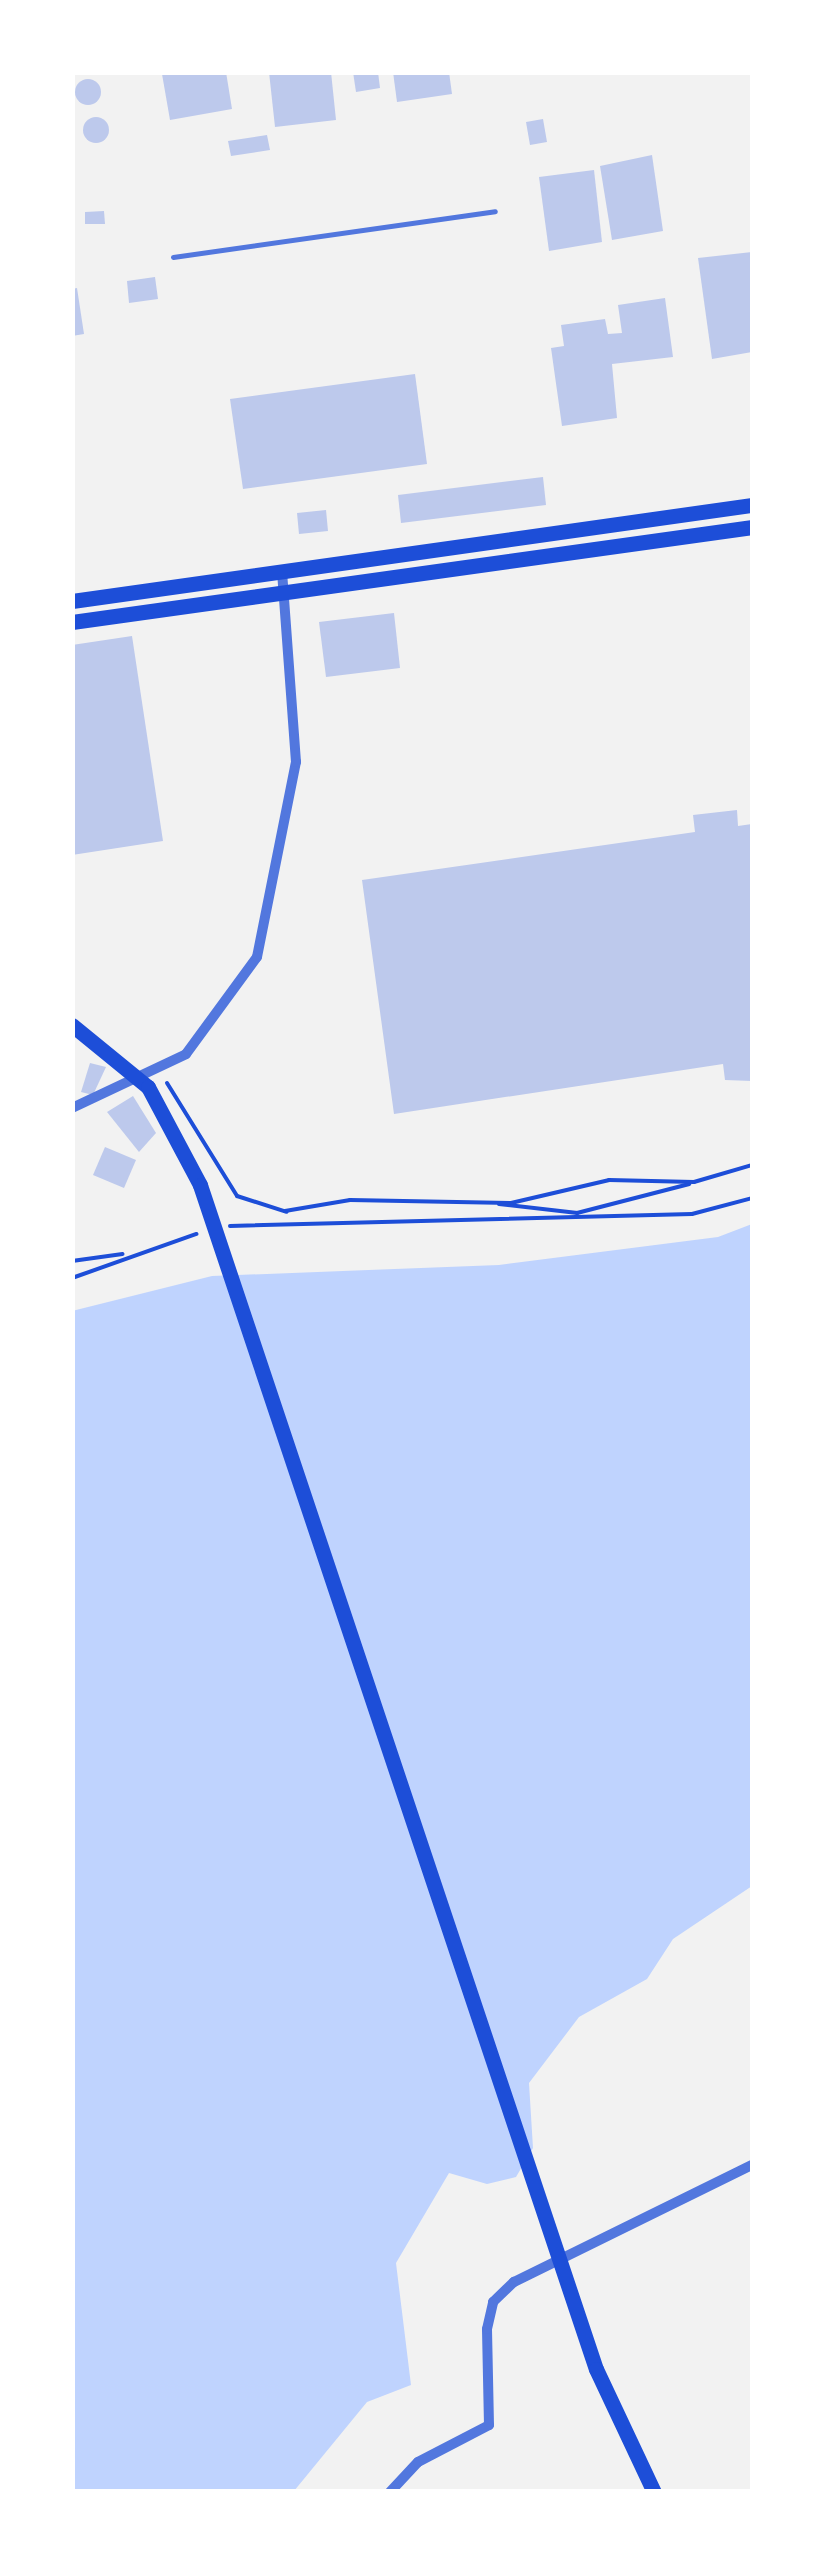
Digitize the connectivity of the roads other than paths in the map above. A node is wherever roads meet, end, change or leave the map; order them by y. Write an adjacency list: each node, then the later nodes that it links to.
1 (495, 212): 2 (lane)
2 (173, 257)
3 (752, 505): 5 (main road)
4 (752, 527): 6 (main road)
5 (282, 573): 6 (street); 7 (main road)
6 (281, 592): 8 (main road); 10 (street)
7 (72, 601)
8 (72, 622)
9 (72, 1025): 13 (main road)
10 (73, 1110)
11 (752, 2165): 12 (street)
12 (390, 2492)
13 (654, 2492)

